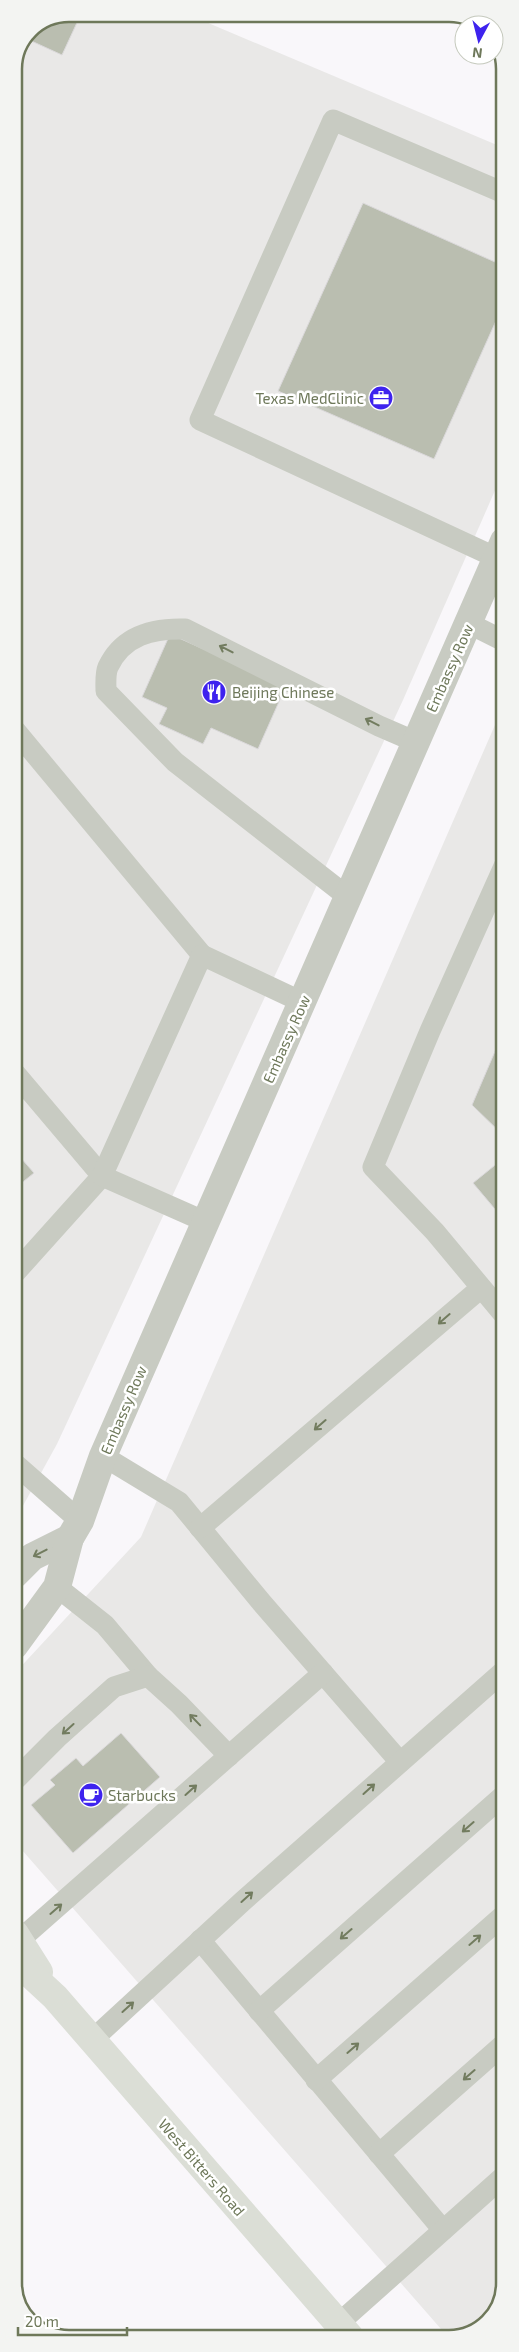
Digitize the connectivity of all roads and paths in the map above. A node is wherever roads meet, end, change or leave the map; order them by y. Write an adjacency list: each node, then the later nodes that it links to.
1 (496, 190): 2 (lane)
2 (496, 548)
3 (496, 561): 4 (street, Embassy Row)
4 (468, 623): 5 (lane); 7 (street, Embassy Row)
5 (496, 637)
6 (22, 739): 10 (lane)
7 (416, 742): 9 (street, Embassy Row); 9 (lane, one-way to 9)
8 (496, 884): 16 (lane)
9 (348, 897): 11 (street, Embassy Row)
10 (202, 955): 11 (lane); 13 (lane)
11 (302, 1002): 14 (street, Embassy Row)
12 (22, 1081): 13 (lane)
13 (102, 1176): 14 (lane); 15 (lane)
14 (206, 1222): 18 (street, Embassy Row)
15 (22, 1265)
16 (481, 1288): 17 (lane); 20 (lane, one-way to 20)
17 (496, 1306)
18 (103, 1456): 20 (lane); 21 (street, Embassy Row)
19 (22, 1473): 21 (lane)
20 (200, 1528): 25 (lane)
21 (75, 1529): 22 (street, one-way to 22); 23 (street, Embassy Row)
22 (22, 1567)
23 (57, 1587): 24 (street, Embassy Row); 26 (lane)
24 (22, 1635)
25 (322, 1673): 28 (lane); 29 (lane)
26 (148, 1676): 28 (lane, one-way to 26); 30 (lane, one-way to 30)
27 (496, 1678): 29 (lane)
28 (229, 1756): 33 (lane, one-way to 28)
29 (400, 1762): 34 (lane, one-way to 29)
30 (22, 1772)
31 (496, 1802): 36 (lane, one-way to 36)
32 (496, 1922): 39 (lane, one-way to 32)
33 (22, 1940)
34 (200, 1940): 36 (lane); 37 (lane, one-way to 34)
35 (22, 1953): 37 (main road, West Bitters Road)
36 (259, 2011): 39 (lane)
37 (92, 2040): 43 (main road, West Bitters Road)
38 (496, 2051): 40 (lane, one-way to 40)
39 (316, 2080): 40 (lane)
40 (379, 2154): 42 (lane)
41 (496, 2183): 42 (lane)
42 (444, 2230): 44 (lane)
43 (343, 2330)
44 (345, 2330)

